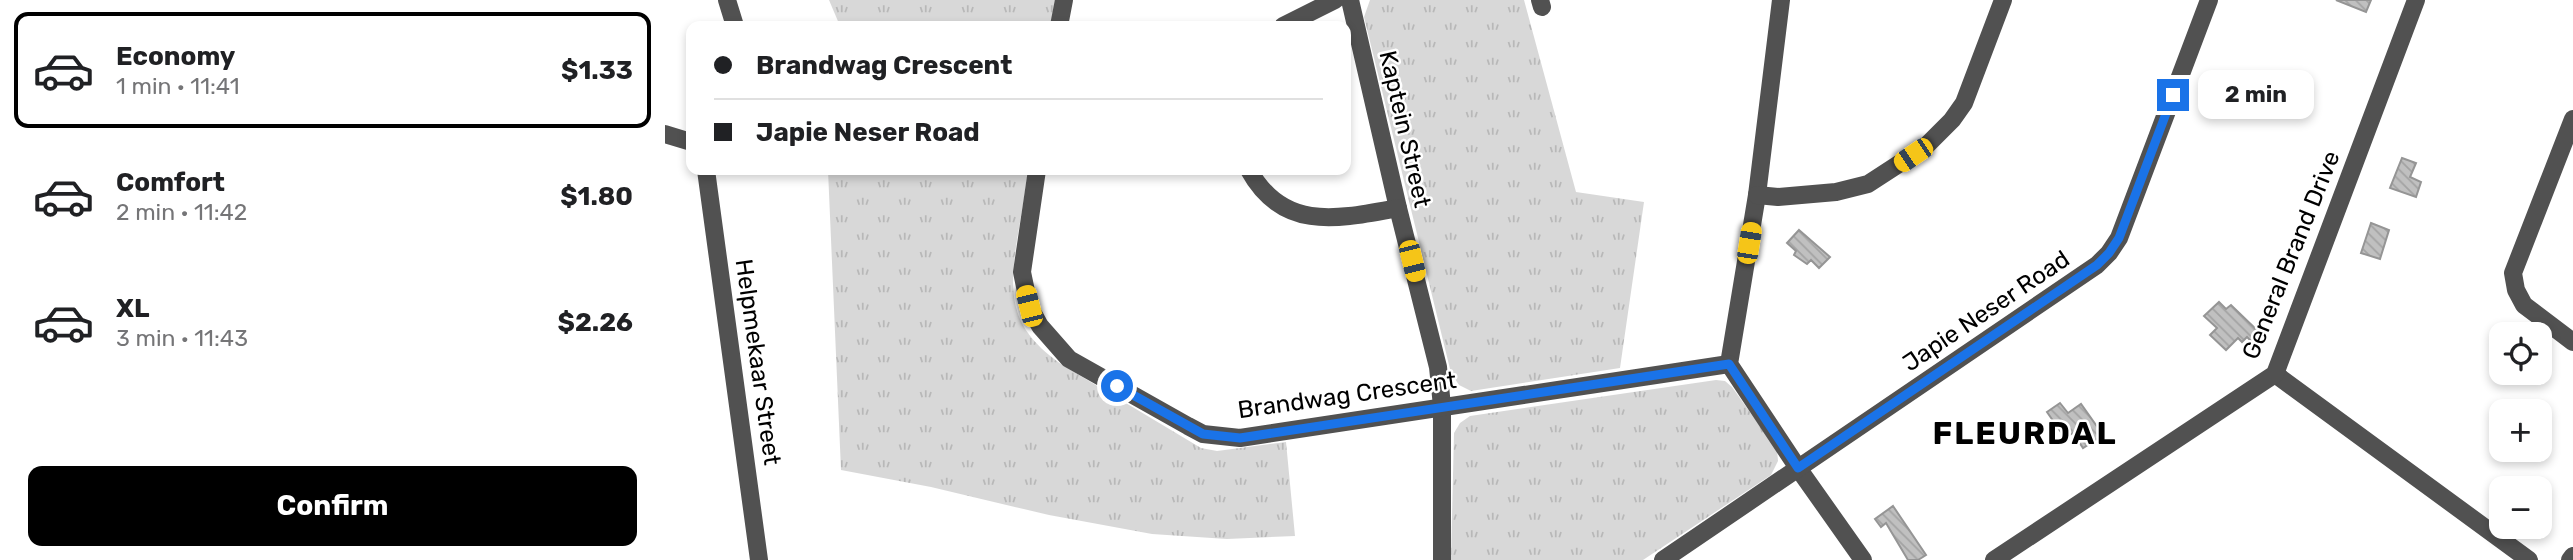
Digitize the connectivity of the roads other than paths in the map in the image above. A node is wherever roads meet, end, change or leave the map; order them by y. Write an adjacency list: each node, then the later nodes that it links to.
1 (727, 0): 9 (street)
2 (1064, 0): 10 (street)
3 (1335, 0): 11 (street)
4 (1350, 0): 19 (street, Kaptein Street)
5 (1781, 0): 18 (street)
6 (2003, 0): 18 (street)
7 (2209, 0): 24 (street, Japie Neser Road)
8 (2416, 0): 22 (street, General Brand Drive)
9 (733, 21)
10 (1060, 21)
11 (1293, 21)
12 (2573, 119): 20 (street)
13 (665, 134): 14 (street)
14 (686, 140)
15 (707, 175): 25 (street, Helpmekaar Street)
16 (1036, 175): 23 (street, Brandwag Crescent)
17 (1252, 175): 19 (street)
18 (1757, 195): 21 (street)
19 (1398, 208): 23 (street, Kaptein Street)
20 (2573, 342)
21 (1729, 364): 23 (street, Brandwag Crescent); 24 (street)
22 (2275, 374): 29 (street, General Brand Drive); 30 (street)
23 (1442, 406): 26 (street, Kaptein Street)
24 (1798, 468): 27 (street, Japie Neser Road); 28 (street)
25 (759, 560)
26 (1442, 560)
27 (1663, 560)
28 (1863, 560)
29 (1994, 560)
30 (2529, 560)

